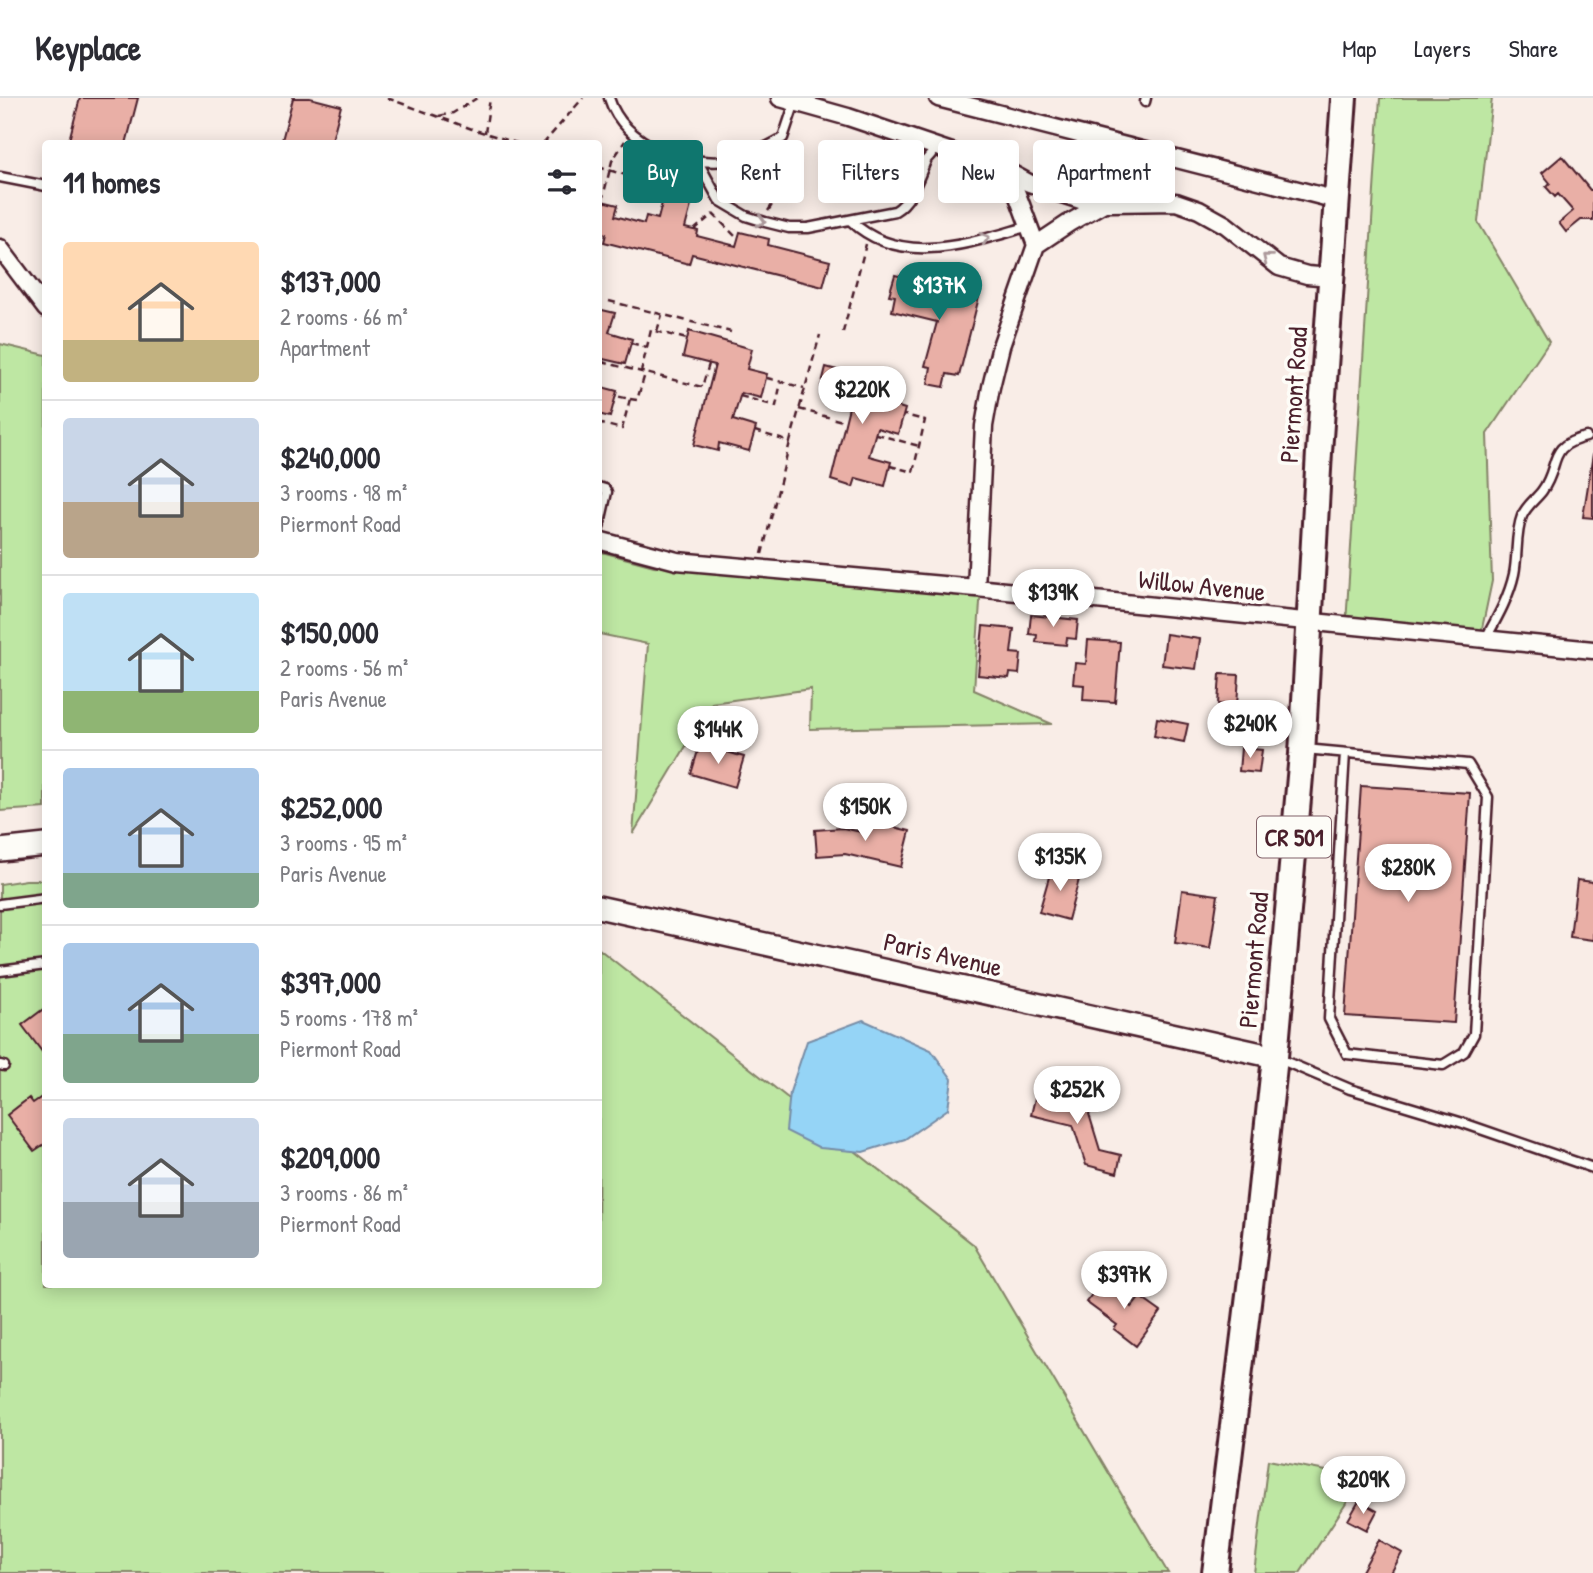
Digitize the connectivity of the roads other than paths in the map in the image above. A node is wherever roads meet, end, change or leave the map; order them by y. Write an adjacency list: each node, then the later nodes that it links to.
1 (609, 98): 6 (lane)
2 (938, 98): 5 (street)
3 (1344, 98): 15 (main road, Piermont Road / CR 501)
4 (787, 100): 7 (street); 9 (lane)
5 (960, 101): 15 (street)
6 (644, 140)
7 (930, 154): 8 (street); 10 (lane); 18 (lane)
8 (938, 156)
9 (703, 161)
10 (924, 161)
11 (703, 171): 18 (lane, one-way to 18)
12 (0, 177): 13 (lane)
13 (42, 185)
14 (1019, 200): 19 (street)
15 (1337, 200): 22 (main road, Piermont Road / CR 501)
16 (1175, 202): 22 (street, one-way to 16)
17 (1104, 203): 20 (street)
18 (851, 221): 19 (lane, one-way to 19)
19 (1030, 226): 20 (street)
20 (1036, 245): 28 (street)
21 (0, 248): 23 (street)
22 (1331, 278): 29 (main road, Piermont Road / CR 501)
23 (42, 304)
24 (1586, 437): 30 (lane)
25 (602, 488): 26 (lane)
26 (602, 515)
27 (602, 541): 28 (street, Willow Avenue)
28 (976, 588): 29 (street, Willow Avenue)
29 (1310, 620): 30 (street, Willow Avenue); 32 (main road, Piermont Road / CR 501)
30 (1486, 638): 31 (street, Willow Avenue)
31 (1593, 650)
32 (1302, 749): 33 (lane); 41 (main road, Piermont Road / CR 501)
33 (1345, 753): 33 (lane)
34 (42, 845): 35 (street)
35 (0, 850)
36 (42, 899): 37 (lane)
37 (0, 904)
38 (602, 908): 41 (street, Paris Avenue)
39 (42, 966): 40 (lane)
40 (0, 971)
41 (1275, 1057): 42 (lane); 43 (main road, Piermont Road / CR 501)
42 (1593, 1168)
43 (1215, 1573)

